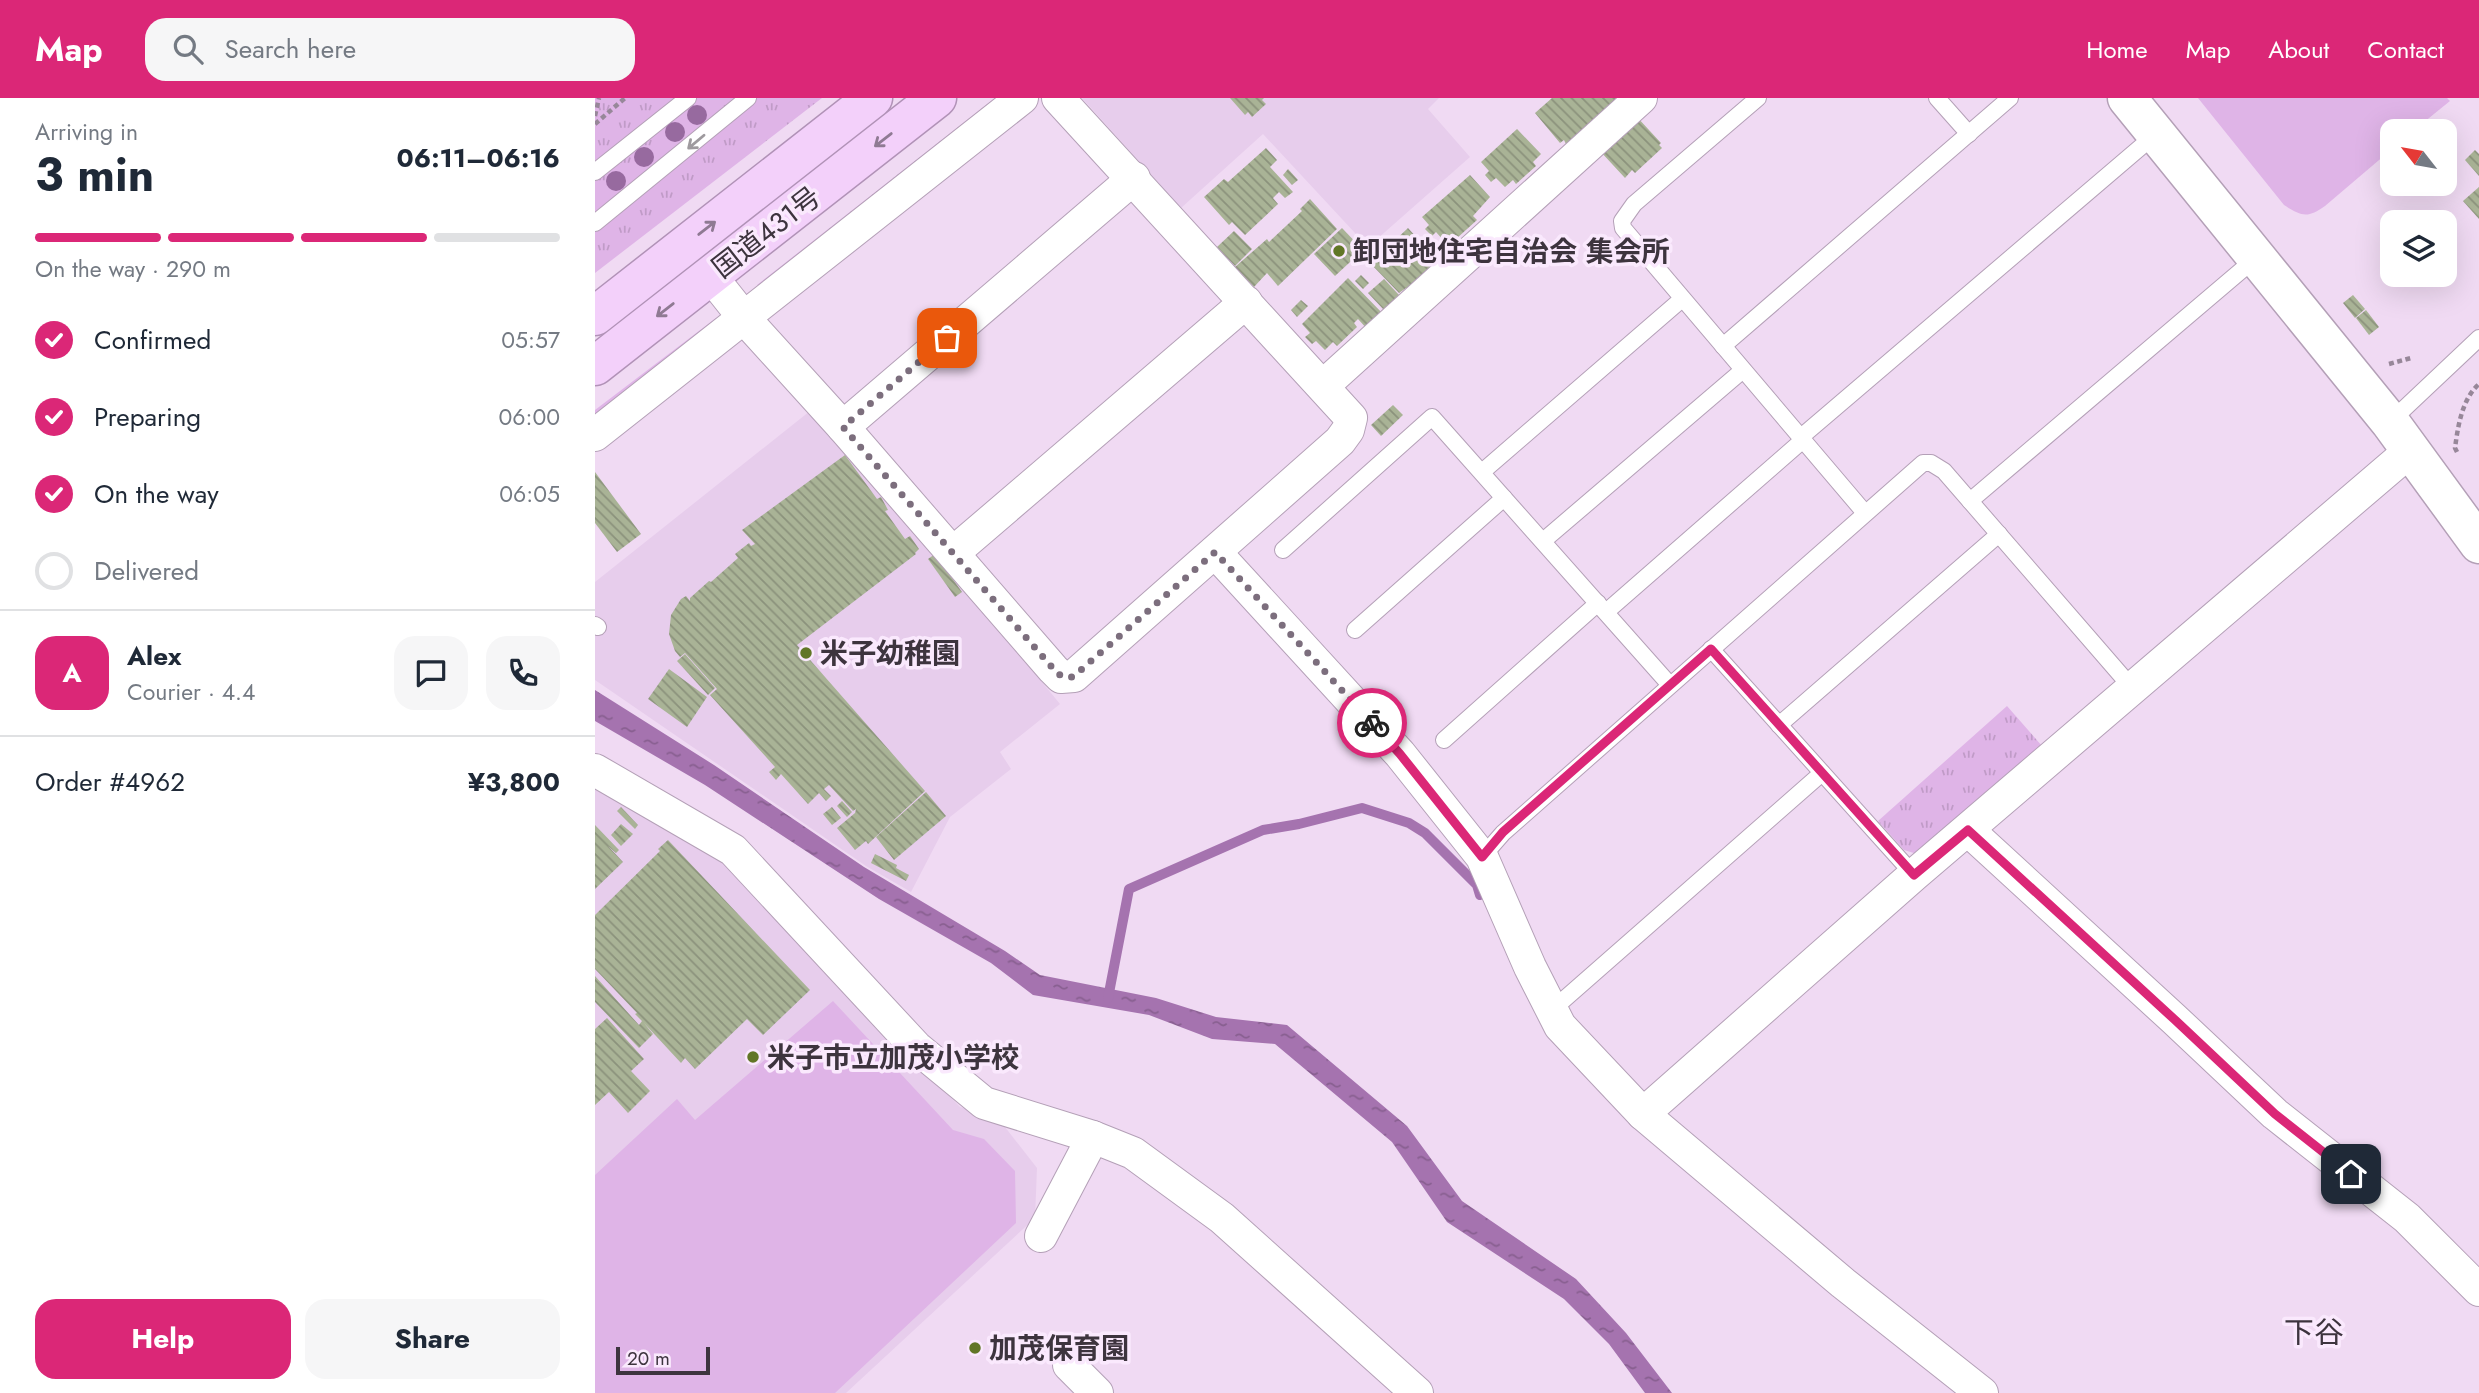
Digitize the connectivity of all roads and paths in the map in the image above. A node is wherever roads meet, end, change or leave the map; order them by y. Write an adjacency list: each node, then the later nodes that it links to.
1 (599, 98): 14 (path)
2 (625, 98): 15 (path)
3 (688, 98): 18 (lane)
4 (748, 98): 20 (lane, one-way to 20)
5 (873, 98): 25 (highway, 国道431号, one-way to 5)
6 (937, 98): 22 (highway, 国道431号, one-way to 22)
7 (1022, 98): 26 (street)
8 (1058, 98): 19 (street)
9 (1641, 98): 32 (street)
10 (1758, 98): 23 (lane)
11 (1937, 98): 16 (lane)
12 (2010, 98): 16 (lane)
13 (2127, 98): 17 (street)
14 (595, 116)
15 (595, 124)
16 (1969, 134): 28 (lane)
17 (2156, 134): 21 (street); 36 (lane)
18 (595, 172)
19 (1134, 178): 24 (street); 33 (street)
20 (595, 223)
21 (2256, 257): 35 (street); 40 (lane)
22 (710, 275): 26 (street); 29 (highway, 国道431号, one-way to 29)
23 (1682, 299): 28 (lane); 38 (lane)
24 (1246, 302): 32 (street); 47 (street)
25 (595, 316)
26 (745, 319): 33 (street); 34 (street)
27 (2479, 338): 35 (lane)
28 (1723, 346): 30 (lane)
29 (595, 366)
30 (1743, 369): 36 (lane); 43 (lane)
31 (2479, 384): 37 (path)
32 (1323, 386): 46 (street)
33 (843, 427): 47 (street)
34 (595, 435)
35 (2401, 436): 44 (street); 52 (street)
36 (1802, 439): 41 (lane); 48 (lane)
37 (2459, 458)
38 (1482, 472): 39 (lane); 45 (lane)
39 (1504, 498): 43 (lane); 49 (lane)
40 (1970, 501): 41 (lane); 42 (lane)
41 (1865, 513): 50 (lane)
42 (1999, 534): 52 (lane); 53 (lane)
43 (1543, 541): 48 (lane)
44 (2479, 544)
45 (1283, 550)
46 (1215, 552): 47 (street); 58 (street)
47 (953, 553)
48 (1602, 608): 51 (lane); 54 (lane)
49 (1355, 630)
50 (1711, 649): 51 (lane); 53 (lane)
51 (1670, 685): 58 (lane)
52 (2133, 689): 57 (street)
53 (1779, 725): 56 (lane)
54 (1444, 740)
55 (595, 770): 62 (street)
56 (1822, 773): 59 (lane); 60 (lane)
57 (1968, 830): 59 (street); 64 (street)
58 (1482, 857): 60 (street)
59 (1914, 875): 61 (street)
60 (1552, 1010): 61 (street)
61 (1643, 1114): 68 (street)
62 (1093, 1137): 63 (street); 67 (street)
63 (1041, 1236)
64 (2479, 1290)
65 (1069, 1365): 66 (street)
66 (1097, 1393)
67 (1417, 1393)
68 (1982, 1393)

